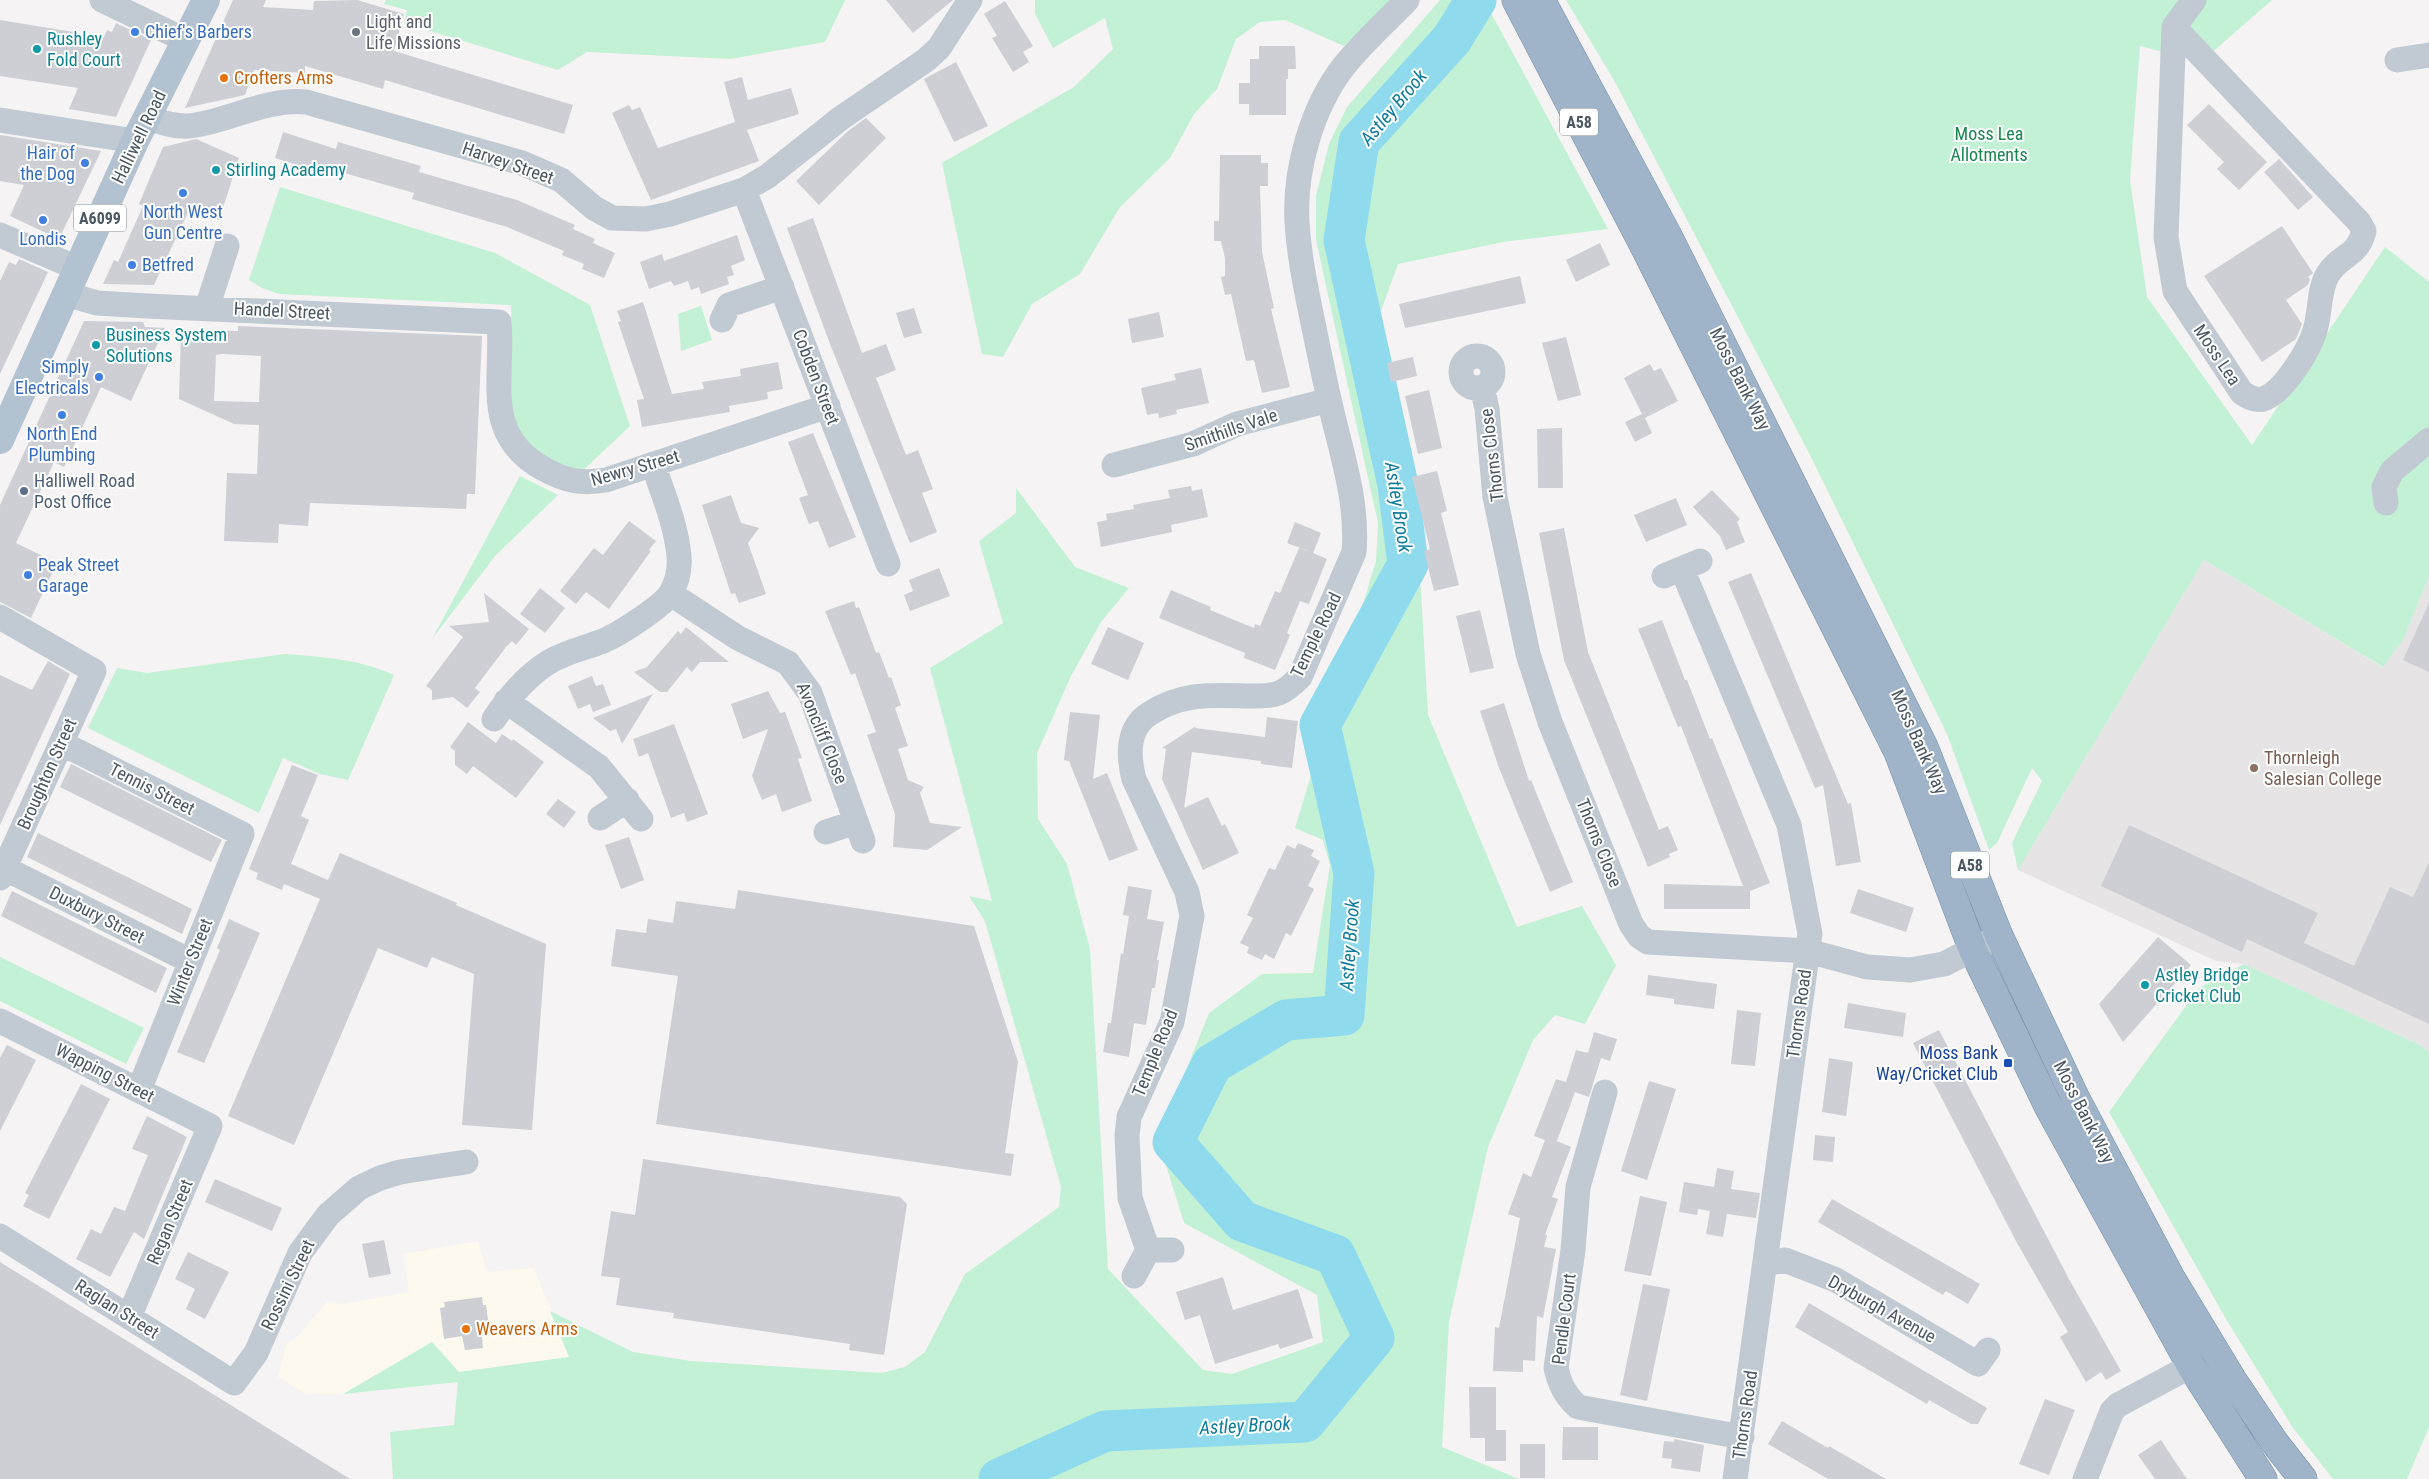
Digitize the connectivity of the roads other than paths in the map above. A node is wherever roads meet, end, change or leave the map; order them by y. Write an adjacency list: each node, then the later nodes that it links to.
1 (102, 0): 9 (street)
2 (206, 0): 9 (main road, Halliwell Road / A6099)
3 (970, 0): 14 (street, Harvey Street)
4 (1407, 0): 24 (street, Temple Road)
5 (1516, 0): 41 (highway, Moss Bank Way / A58)
6 (1541, 0): 40 (highway, Moss Bank Way / A58)
7 (2194, 0): 8 (street)
8 (2174, 27): 8 (street, Moss Lea)
9 (187, 41): 13 (main road, Halliwell Road / A6099)
10 (2429, 55): 11 (street)
11 (2397, 60)
12 (0, 120): 13 (street, Harvey Street)
13 (141, 130): 14 (street, Harvey Street); 17 (main road, Halliwell Road / A6099)
14 (744, 190): 18 (street, Cobden Street)
15 (0, 235): 17 (street)
16 (227, 246): 20 (street)
17 (77, 268): 19 (main road, Halliwell Road / A6099)
18 (782, 287): 21 (street); 25 (street, Cobden Street)
19 (66, 294): 20 (street, Handel Street); 26 (main road, Halliwell Road / A6099)
20 (207, 308): 22 (street, Handel Street)
21 (722, 320)
22 (499, 322): 29 (street, Newry Street)
23 (1482, 387): 42 (street, Thorns Close)
24 (1329, 400): 28 (street, Smithills Vale); 50 (street, Temple Road)
25 (828, 406): 29 (street, Newry Street); 31 (street, Cobden Street)
26 (0, 440)
27 (2429, 440): 30 (street)
28 (1124, 455)
29 (653, 464): 33 (street)
30 (2386, 503)
31 (888, 564)
32 (1682, 569): 42 (street, Thorns Road)
33 (670, 594): 36 (street); 37 (street, Avoncliff Close)
34 (0, 617): 35 (street, Broughton Street)
35 (61, 743): 38 (street, Tennis Street); 39 (street, Broughton Street)
36 (600, 818)
37 (826, 832)
38 (242, 834): 43 (street, Winter Street)
39 (2, 873): 43 (street, Duxbury Street)
40 (1999, 936): 41 (street, Thorns Close); 62 (highway, Moss Bank Way / A58)
41 (1973, 950): 42 (street, Thorns Close); 56 (highway, Moss Bank Way / A58)
42 (1808, 951): 52 (street, Thorns Road)
43 (190, 961): 45 (street, Winter Street)
44 (0, 1021): 45 (street, Wapping Street)
45 (139, 1090): 47 (street, Wapping Street)
46 (1605, 1092): 58 (street, Pendle Court)
47 (210, 1126): 54 (street, Regan Street)
48 (466, 1162): 57 (street, Rossini Street)
49 (0, 1236): 54 (street, Raglan Street)
50 (1148, 1250): 51 (street); 53 (street)
51 (1172, 1250)
52 (1766, 1264): 55 (street, Dryburgh Avenue); 58 (street, Thorns Road)
53 (1134, 1276)
54 (129, 1317): 57 (street, Raglan Street)
55 (1988, 1350)
56 (2191, 1366): 60 (street); 61 (highway, Moss Bank Way / A58)
57 (234, 1383)
58 (1742, 1438): 59 (street, Thorns Road)
59 (1735, 1479)
60 (2085, 1479)
61 (2264, 1479)
62 (2303, 1479)

